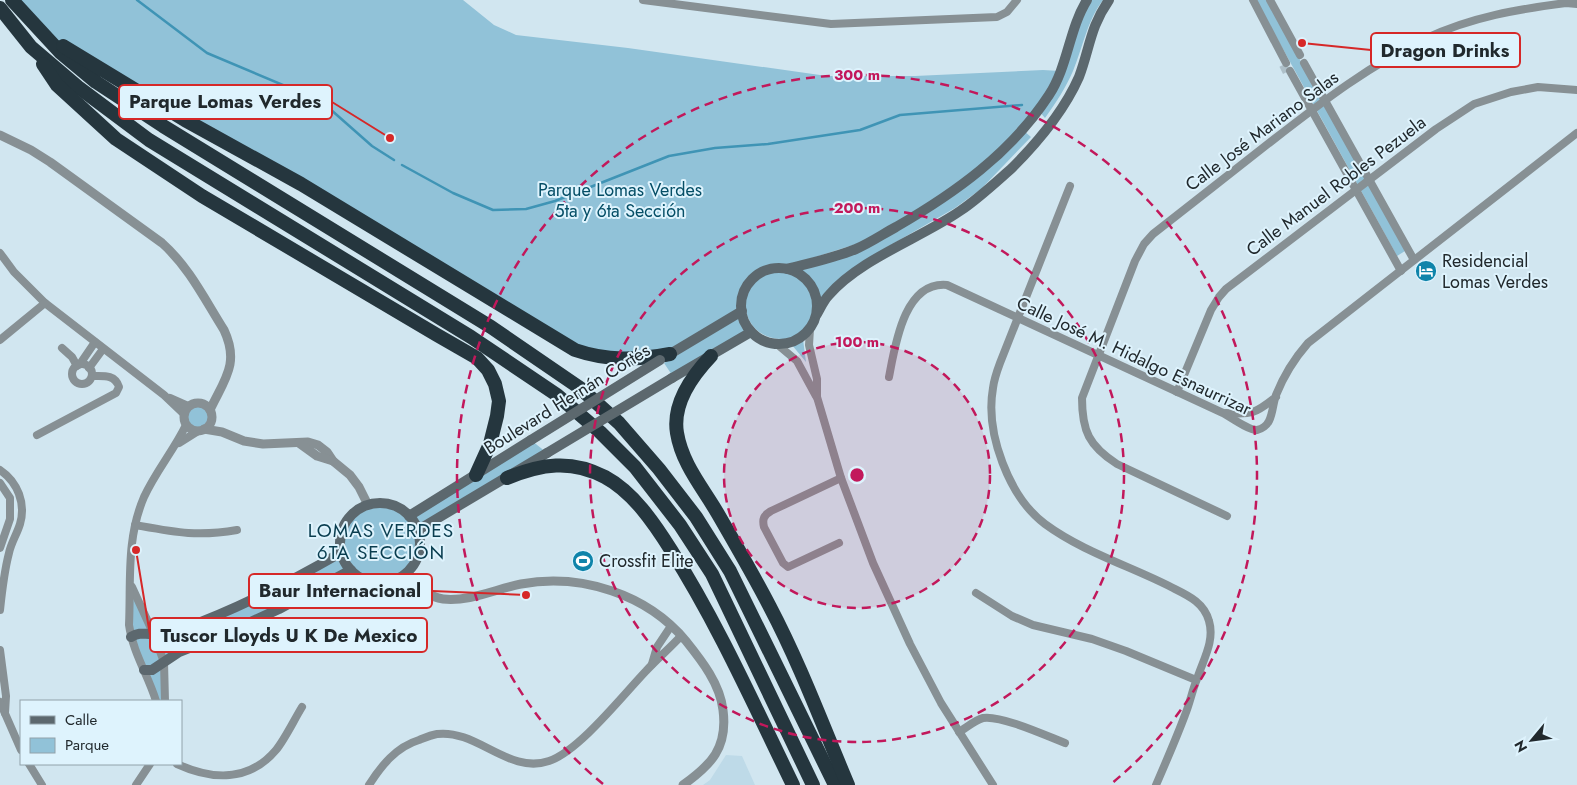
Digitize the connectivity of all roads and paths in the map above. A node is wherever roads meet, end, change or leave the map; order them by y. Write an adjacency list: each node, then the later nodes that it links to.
1 (12, 0): 11 (highway)
2 (643, 0): 3 (street)
3 (1017, 0)
4 (1087, 0): 21 (main road)
5 (1109, 0): 22 (main road)
6 (1252, 0): 12 (street)
7 (1270, 0): 10 (street)
8 (1577, 4): 19 (street, Calle José Mariano Salas)
9 (0, 8): 13 (highway)
10 (1287, 32): 12 (street); 14 (street)
11 (44, 35): 47 (highway); 112 (highway)
12 (1273, 39): 16 (street)
13 (31, 47): 68 (highway); 111 (highway)
14 (1301, 55)
15 (1305, 62): 19 (street)
16 (1284, 64)
17 (1289, 72): 20 (street)
18 (1577, 90): 27 (street, Calle Manuel Robles Pezuela)
19 (1324, 100): 20 (street, Calle José Mariano Salas); 27 (street)
20 (1311, 110): 29 (street); 45 (street, Calle José Mariano Salas)
21 (1036, 112): 22 (main road); 23 (main road)
22 (1050, 124): 26 (main road)
23 (1026, 125): 26 (main road); 32 (main road)
24 (1577, 133): 31 (street, Calle José M. Hidalgo Esnaurrizar)
25 (0, 136): 54 (street)
26 (1039, 137): 36 (main road)
27 (1369, 180): 29 (street, Calle Manuel Robles Pezuela); 31 (street)
28 (1070, 186): 37 (street)
29 (1356, 190): 33 (street); 55 (street, Calle Manuel Robles Pezuela)
30 (0, 254): 34 (street)
31 (1414, 260): 33 (street, Calle José M. Hidalgo Esnaurrizar)
32 (787, 269): 35 (main road); 36 (main road)
33 (1401, 270): 57 (street, Calle José M. Hidalgo Esnaurrizar)
34 (45, 303): 40 (street); 41 (street)
35 (742, 311): 39 (main road); 47 (main road, Boulevard Hernán Cortés)
36 (817, 314): 38 (main road)
37 (1018, 318): 45 (street, Calle José M. Hidalgo Esnaurrizar); 53 (street, Calle José M. Hidalgo Esnaurrizar); 94 (street)
38 (810, 329): 42 (main road); 49 (street)
39 (751, 332): 42 (main road); 46 (main road, Boulevard Hernán Cortés)
40 (0, 340)
41 (96, 342): 44 (street); 48 (street)
42 (778, 344): 51 (street)
43 (62, 348): 48 (street)
44 (103, 348): 50 (street); 59 (street)
45 (1098, 355): 55 (street, Calle José M. Hidalgo Esnaurrizar); 74 (street, Calle José Mariano Salas)
46 (710, 356): 69 (main road, Boulevard Hernán Cortés, bridge); 113 (highway)
47 (665, 357): 68 (main road, Boulevard Hernán Cortés, bridge)
48 (78, 365): 50 (street); 52 (street)
49 (813, 366): 51 (street); 56 (street)
50 (90, 368): 52 (street)
51 (803, 370): 56 (street)
52 (92, 376): 65 (street)
53 (889, 377)
54 (220, 388): 58 (street); 61 (street)
55 (1177, 392): 60 (street, Calle José M. Hidalgo Esnaurrizar)
56 (817, 397): 70 (street)
57 (1276, 397): 60 (street); 60 (street, Calle José M. Hidalgo Esnaurrizar)
58 (201, 403): 59 (street); 61 (street)
59 (186, 410): 62 (street)
60 (1223, 413)
61 (211, 414): 63 (street); 64 (street)
62 (186, 425): 63 (street); 66 (street)
63 (201, 430): 64 (street); 66 (street)
64 (222, 432): 72 (street)
65 (37, 435)
66 (177, 444): 75 (street)
67 (0, 470): 85 (street)
68 (476, 475): 73 (main road, Boulevard Hernán Cortés)
69 (506, 478): 77 (main road, Boulevard Hernán Cortés); 110 (highway)
70 (841, 478): 78 (street); 100 (street)
71 (0, 483): 79 (street)
72 (368, 505): 73 (main road); 80 (main road)
73 (409, 516): 77 (main road)
74 (1228, 516)
75 (135, 526): 76 (street); 83 (street)
76 (236, 530)
77 (418, 530): 82 (main road)
78 (839, 543)
79 (0, 548)
80 (342, 552): 81 (main road); 87 (main road)
81 (351, 570): 82 (main road); 91 (main road)
82 (406, 574): 86 (street)
83 (131, 583): 87 (street); 89 (street)
84 (976, 592): 94 (street)
85 (0, 610)
86 (671, 626): 88 (street); 92 (street)
87 (154, 635): 89 (main road); 91 (street)
88 (681, 636): 92 (street); 109 (street)
89 (130, 637): 93 (street)
90 (0, 650): 99 (street)
91 (164, 662): 93 (main road); 96 (street)
92 (652, 664): 108 (street)
93 (144, 670): 95 (street)
94 (1196, 680): 115 (street)
95 (156, 700)
96 (165, 700)
97 (0, 702): 99 (street)
98 (302, 707): 105 (street)
99 (5, 713): 102 (street)
100 (959, 732): 101 (street); 114 (street)
101 (1065, 743)
102 (20, 748)
103 (30, 765): 106 (street)
104 (149, 765): 107 (street)
105 (179, 765)
106 (42, 785)
107 (136, 785)
108 (369, 785)
109 (683, 785)
110 (793, 785)
111 (813, 785)
112 (835, 785)
113 (848, 785)
114 (993, 785)
115 (1156, 785)

